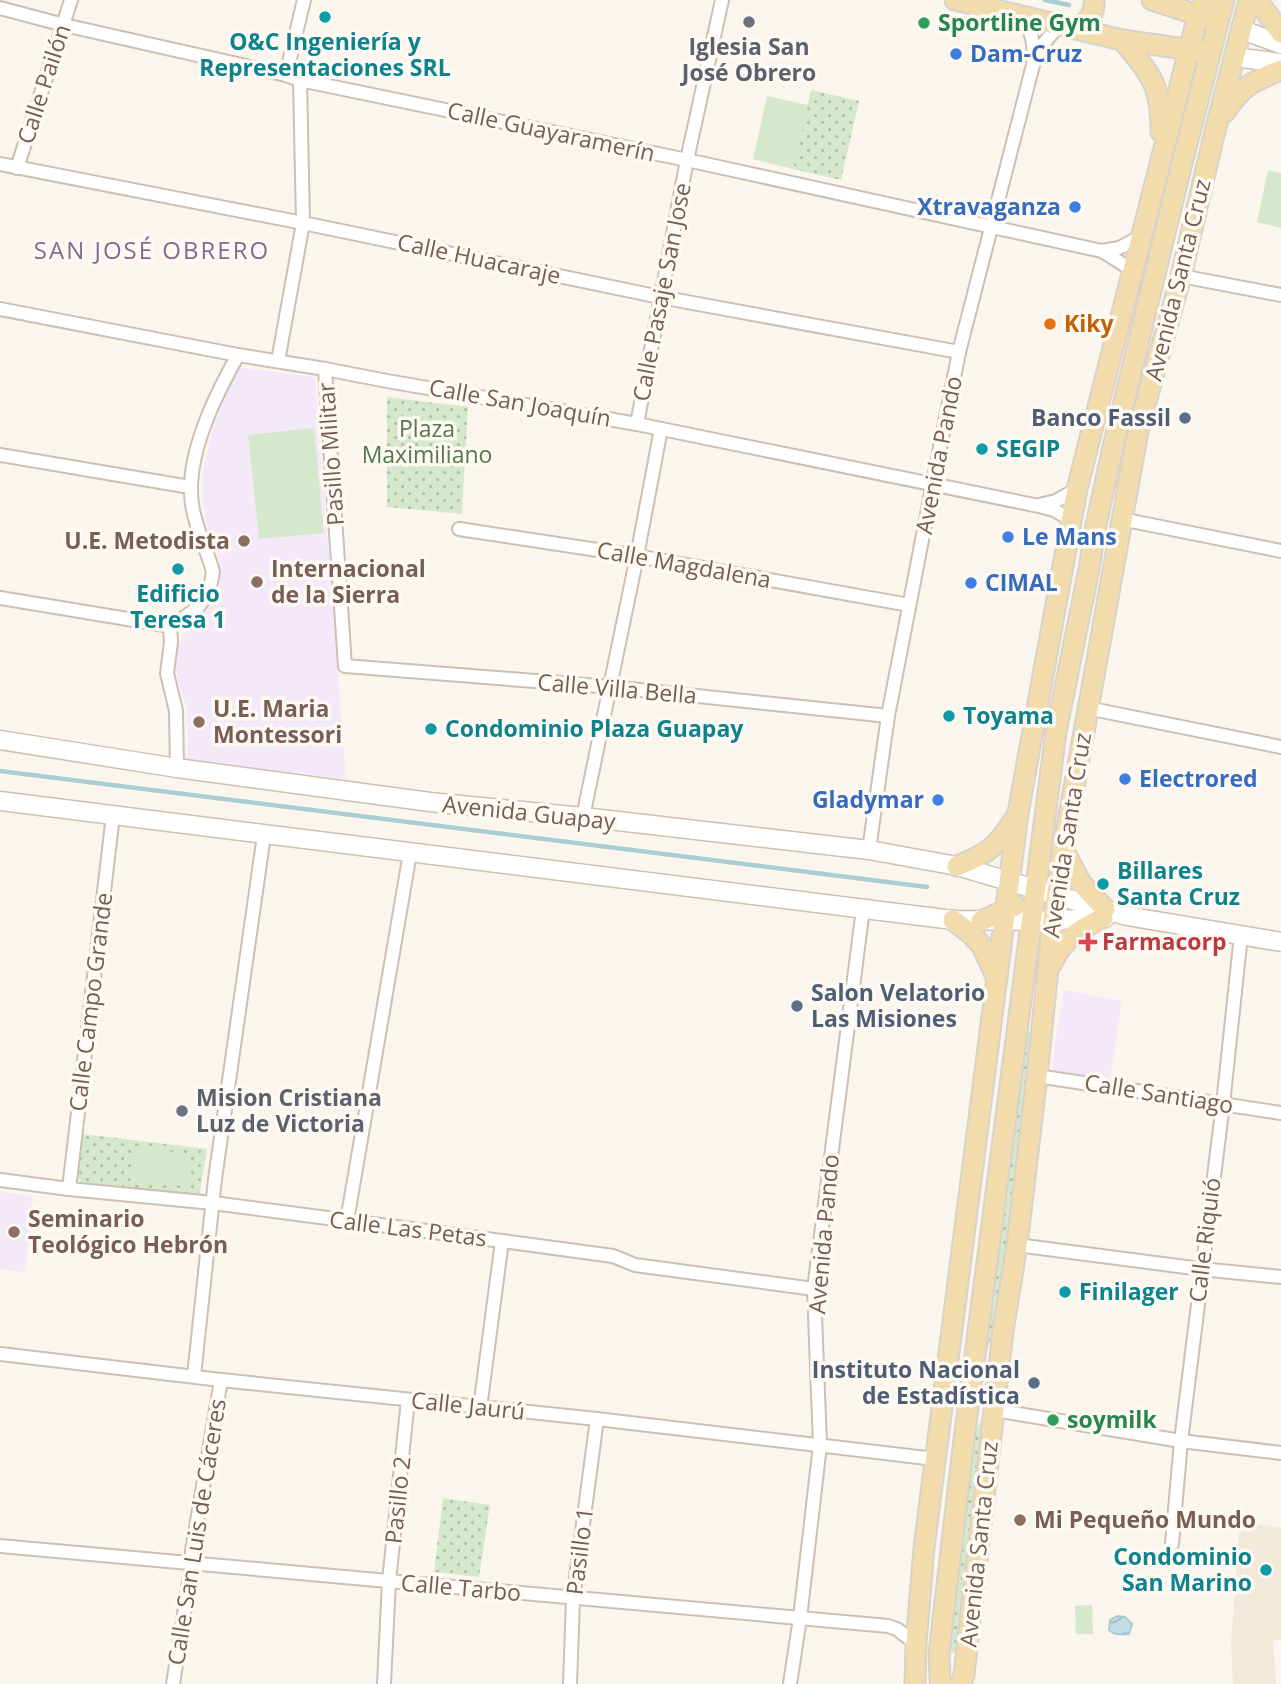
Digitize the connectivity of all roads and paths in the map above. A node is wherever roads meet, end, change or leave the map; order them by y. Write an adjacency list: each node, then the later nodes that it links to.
1 (71, 0): 14 (street, Calle Pailón)
2 (304, 0): 26 (street)
3 (722, 0): 31 (street, Calle Pasaje San Jose)
4 (955, 0): 12 (main road)
5 (1094, 0): 15 (main road)
6 (1152, 0): 10 (main road)
7 (1224, 0): 13 (main road, Avenida Santa Cruz)
8 (1249, 0): 16 (main road, Avenida Santa Cruz)
9 (1260, 0): 17 (main road)
10 (1200, 5): 13 (main road); 20 (main road, Avenida Santa Cruz)
11 (0, 8): 14 (street, Calle Guayaramerín)
12 (1023, 16): 15 (main road); 24 (street, Avenida Pando)
13 (1218, 23): 16 (main road); 21 (main road, Avenida Santa Cruz)
14 (64, 25): 26 (street, Calle Guayaramerín); 33 (street, Calle Pailón)
15 (1067, 26): 18 (main road); 24 (street, Avenida Pando)
16 (1242, 30): 19 (main road); 22 (main road, Avenida Santa Cruz)
17 (1281, 33)
18 (1122, 40): 20 (main road); 30 (main road)
19 (1281, 44)
20 (1189, 50): 21 (main road); 30 (main road, Avenida Santa Cruz)
21 (1210, 53): 22 (main road); 28 (main road, Avenida Santa Cruz)
22 (1235, 57): 23 (main road); 29 (main road, Avenida Santa Cruz)
23 (1281, 64)
24 (1033, 65): 36 (street, Avenida Pando)
25 (1281, 70): 29 (main road)
26 (286, 75): 27 (street, Calle Guayaramerín)
27 (300, 80): 31 (street, Calle Guayaramerín); 35 (street)
28 (1190, 132): 34 (main road); 61 (main road, Avenida Santa Cruz)
29 (1214, 135): 34 (main road, Avenida Santa Cruz)
30 (1161, 159): 37 (main road, Avenida Santa Cruz)
31 (687, 160): 36 (street, Calle Guayaramerín); 42 (street, Calle Pasaje San Jose)
32 (0, 164): 33 (street, Calle Huacaraje)
33 (17, 168): 35 (street, Calle Huacaraje)
34 (1199, 203): 40 (main road, Avenida Santa Cruz)
35 (303, 223): 42 (street, Calle Huacaraje); 46 (street)
36 (992, 226): 38 (street, Calle Guayaramerín); 44 (street, Avenida Pando)
37 (1140, 237): 38 (street); 39 (main road, Avenida Santa Cruz)
38 (1102, 251): 39 (street, Calle Guayaramerín)
39 (1132, 270): 54 (main road, Avenida Santa Cruz)
40 (1181, 276): 41 (street); 50 (main road, Avenida Santa Cruz)
41 (1281, 295)
42 (660, 297): 44 (street, Calle Huacaraje); 48 (street, Calle Pasaje San Jose)
43 (0, 309): 45 (street, Calle San Joaquín)
44 (959, 352): 52 (street, Avenida Pando)
45 (237, 355): 46 (street, Calle San Joaquín); 53 (street)
46 (278, 361): 47 (street, Calle San Joaquín)
47 (325, 369): 48 (street, Calle San Joaquín); 65 (street, Pasillo Militar)
48 (637, 424): 49 (street, Calle San Joaquín)
49 (661, 429): 52 (street, Calle San Joaquín); 60 (street)
50 (1138, 431): 56 (main road, Avenida Santa Cruz); 61 (main road)
51 (0, 455): 53 (street)
52 (933, 483): 55 (street, Calle San Joaquín); 63 (street, Avenida Pando)
53 (190, 487): 64 (street)
54 (1077, 489): 55 (street); 57 (main road, Avenida Santa Cruz)
55 (1039, 506): 57 (street, Calle San Joaquín)
56 (1121, 519): 59 (street); 67 (main road, Avenida Santa Cruz)
57 (1072, 520): 73 (main road, Avenida Santa Cruz)
58 (459, 529): 60 (street, Calle Magdalena)
59 (1281, 551)
60 (637, 556): 63 (street, Calle Magdalena); 66 (street)
61 (1089, 569): 76 (main road, Avenida Santa Cruz)
62 (0, 598): 64 (street)
63 (909, 605): 68 (street, Avenida Pando)
64 (170, 626): 71 (street)
65 (345, 666): 66 (street, Calle Villa Bella)
66 (611, 687): 68 (street, Calle Villa Bella); 75 (street)
67 (1087, 708): 70 (street); 78 (main road, Avenida Santa Cruz)
68 (888, 716): 79 (street, Avenida Pando)
69 (0, 740): 71 (main road, Avenida Guapay)
70 (1281, 747)
71 (177, 768): 75 (main road, Avenida Guapay)
72 (0, 801): 74 (main road)
73 (1018, 813): 81 (main road); 82 (main road, Avenida Santa Cruz)
74 (113, 815): 77 (main road); 99 (street, Calle Campo Grande)
75 (583, 817): 79 (main road, Avenida Guapay)
76 (1045, 820): 78 (main road); 83 (main road, Avenida Santa Cruz)
77 (264, 835): 80 (main road); 100 (street, Calle San Luis de Cáceres)
78 (1063, 849): 85 (main road, Avenida Santa Cruz); 86 (main road)
79 (869, 850): 81 (main road, Avenida Guapay)
80 (410, 853): 84 (main road); 101 (street)
81 (957, 866): 82 (main road, Avenida Guapay)
82 (1010, 881): 83 (main road, Avenida Guapay); 87 (main road, Avenida Santa Cruz)
83 (1033, 888): 85 (main road, Avenida Santa Cruz); 85 (main road, Avenida Guapay); 87 (main road)
84 (863, 909): 88 (main road); 106 (street, Avenida Pando)
85 (1048, 913): 86 (main road); 86 (main road); 87 (main road); 92 (main road); 93 (main road, Avenida Santa Cruz); 115 (main road, Avenida Santa Cruz)
86 (1104, 914): 90 (main road); 93 (main road)
87 (1005, 916): 89 (main road); 92 (main road, Avenida Santa Cruz)
88 (953, 920): 89 (main road); 94 (main road)
89 (981, 921)
90 (1241, 935): 91 (main road); 96 (street, Calle Riquió)
91 (1281, 942)
92 (1002, 947): 94 (main road, Avenida Santa Cruz)
93 (1048, 970): 95 (main road, Avenida Santa Cruz)
94 (998, 980): 119 (main road, Avenida Santa Cruz)
95 (1037, 1076): 96 (street, Calle Santiago); 103 (main road, Avenida Santa Cruz)
96 (1223, 1104): 97 (street, Calle Santiago); 104 (street, Calle Riquió)
97 (1281, 1113)
98 (0, 1181): 99 (street, Calle Las Petas)
99 (69, 1189): 100 (street, Calle Las Petas)
100 (213, 1203): 101 (street, Calle Las Petas); 109 (street, Calle San Luis de Cáceres)
101 (347, 1221): 102 (street, Calle Las Petas)
102 (502, 1241): 106 (street, Calle Las Petas); 112 (street)
103 (1017, 1245): 104 (street); 107 (main road, Avenida Santa Cruz)
104 (1201, 1269): 105 (street); 116 (street, Calle Riquió)
105 (1281, 1277)
106 (814, 1289): 117 (street, Avenida Pando)
107 (1003, 1331): 113 (main road, Avenida Santa Cruz); 115 (main road)
108 (0, 1354): 109 (street, Calle Jaurú)
109 (194, 1376): 110 (street, Calle Jaurú)
110 (221, 1380): 111 (street, Calle Jaurú); 122 (street, Calle San Luis de Cáceres)
111 (408, 1400): 112 (street, Calle Jaurú); 123 (street, Pasillo 2)
112 (480, 1408): 114 (street, Calle Jaurú)
113 (994, 1410): 116 (street); 133 (main road, Avenida Santa Cruz)
114 (597, 1419): 117 (street, Calle Jaurú); 124 (street, Pasillo 1)
115 (964, 1439): 132 (main road, Avenida Santa Cruz)
116 (1181, 1441): 118 (street); 120 (street, Calle Riquió)
117 (820, 1445): 119 (street, Calle Jaurú); 125 (street, Avenida Pando)
118 (1281, 1453)
119 (935, 1459): 126 (main road, Avenida Santa Cruz)
120 (1172, 1544)
121 (0, 1546): 122 (street, Calle Tarbo)
122 (192, 1563): 123 (street, Calle Tarbo); 128 (street, Calle San Luis de Cáceres)
123 (389, 1581): 124 (street, Calle Tarbo); 129 (street, Pasillo 2)
124 (573, 1599): 125 (street, Calle Tarbo); 130 (street, Pasillo 1)
125 (800, 1618): 126 (street, Calle Tarbo); 131 (street, Avenida Pando)
126 (916, 1644): 127 (main road, Avenida Santa Cruz)
127 (915, 1683)
128 (173, 1684)
129 (384, 1684)
130 (570, 1684)
131 (790, 1684)
132 (942, 1684)
133 (961, 1684)

